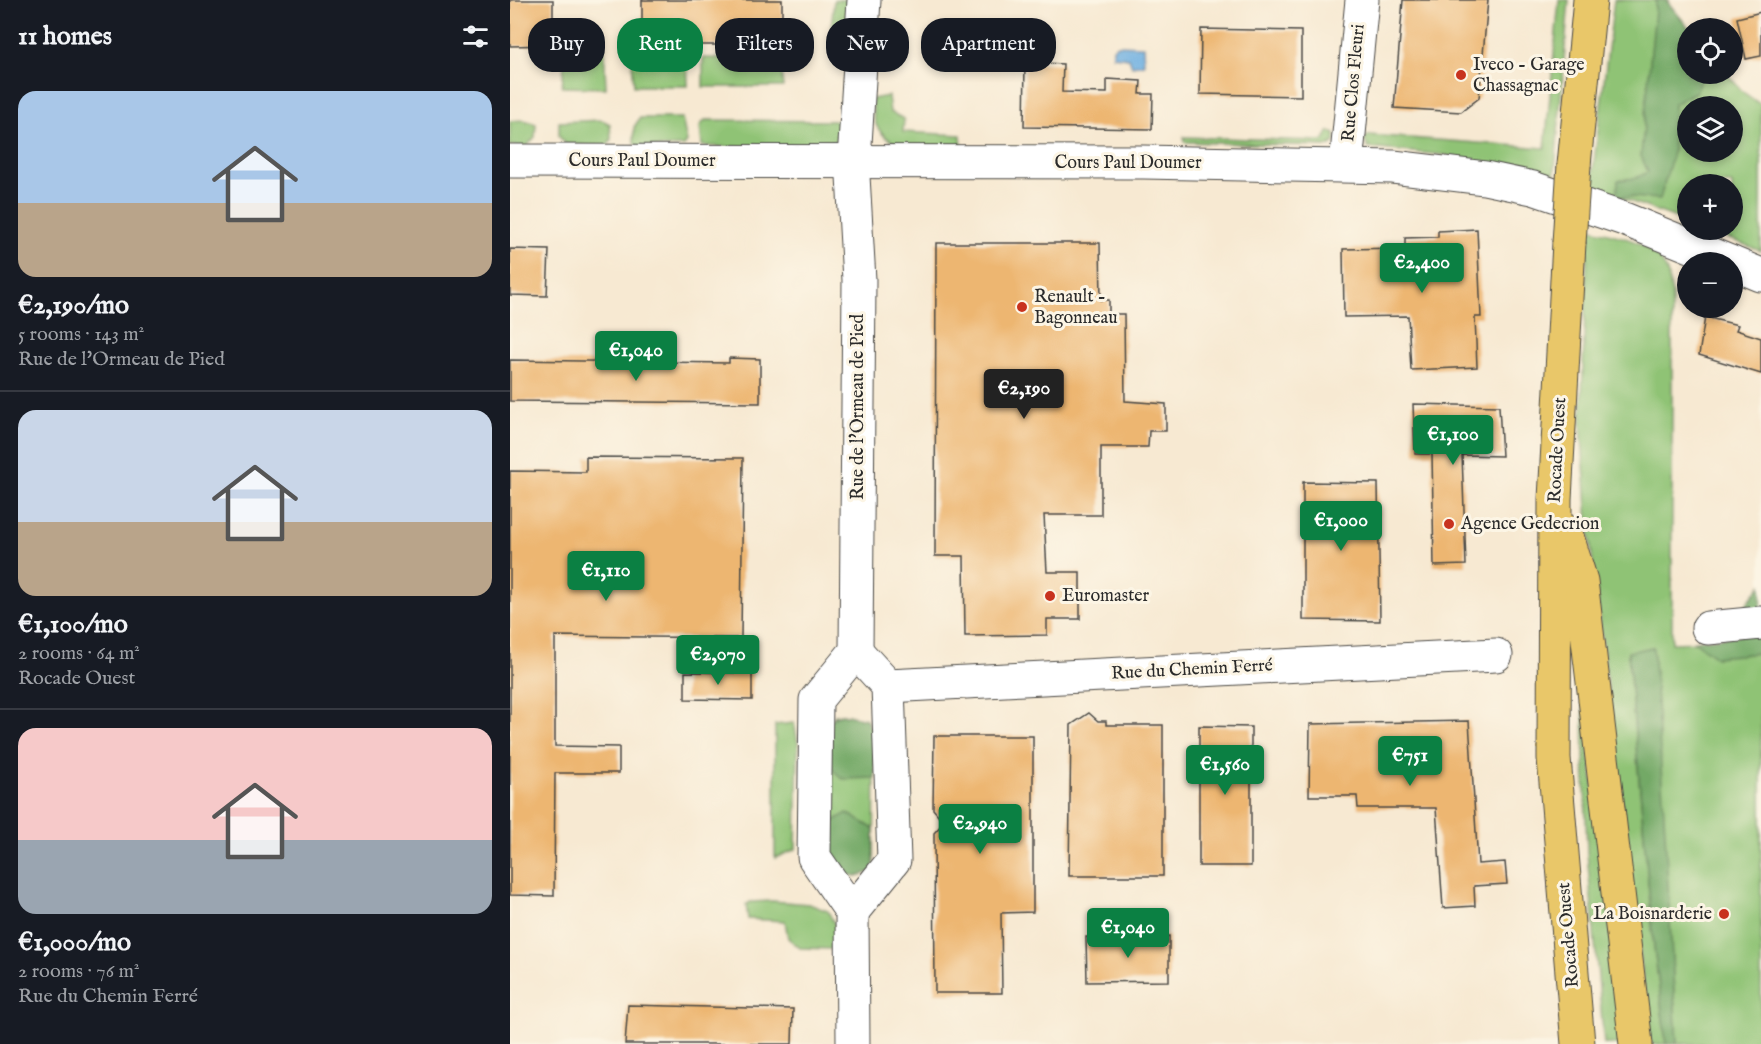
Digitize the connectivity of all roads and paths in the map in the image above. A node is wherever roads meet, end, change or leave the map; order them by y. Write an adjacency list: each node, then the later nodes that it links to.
1 (864, 0): 5 (street, Rue de l'Ormeau de Pied)
2 (1362, 0): 6 (street, Rue Clos Fleuri)
3 (1590, 0): 10 (main road, Rocade Ouest, bridge)
4 (510, 161): 5 (street, Cours Paul Doumer)
5 (854, 164): 6 (street, Cours Paul Doumer); 13 (street, Rue de l'Ormeau de Pied)
6 (1346, 165): 7 (street, Cours Paul Doumer)
7 (1704, 252)
8 (1743, 268): 9 (street, Cours Paul Doumer)
9 (1761, 275)
10 (1555, 499): 18 (main road, Rocade Ouest); 19 (main road)
11 (1761, 623): 12 (street)
12 (1708, 628)
13 (856, 651): 15 (street); 16 (street)
14 (1496, 655): 15 (street, Rue du Chemin Ferré)
15 (888, 686): 16 (street)
16 (852, 912): 17 (street)
17 (853, 1044)
18 (1578, 1044)
19 (1636, 1044)

